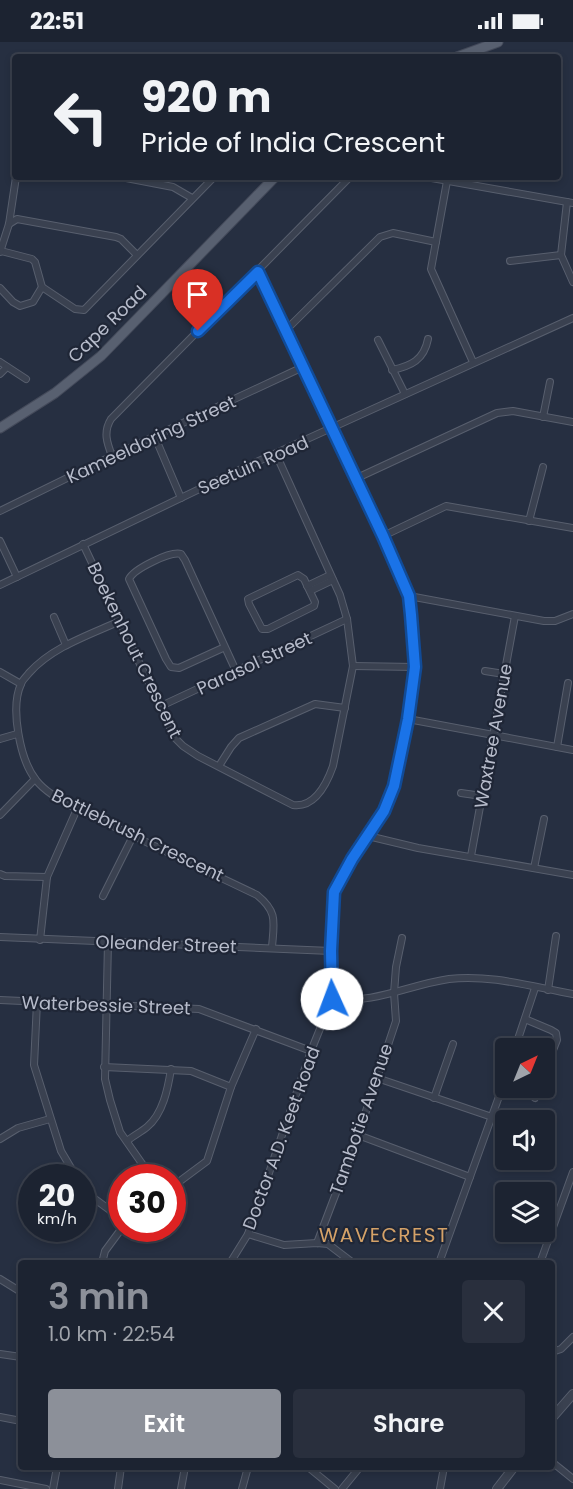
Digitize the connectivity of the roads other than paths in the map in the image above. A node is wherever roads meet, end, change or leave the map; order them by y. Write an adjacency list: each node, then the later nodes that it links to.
1 (498, 42): 2 (main road)
2 (465, 54)
3 (16, 180): 12 (street)
4 (137, 180): 10 (street)
5 (211, 180): 10 (street)
6 (272, 180): 37 (main road, Cape Road)
7 (347, 180): 18 (street)
8 (442, 180): 9 (street)
9 (447, 181): 11 (street); 13 (street)
10 (192, 198): 15 (street)
11 (570, 203): 16 (street)
12 (9, 224): 14 (street); 15 (street)
13 (436, 242): 23 (street); 27 (street)
14 (0, 253): 20 (street)
15 (137, 255): 20 (street)
16 (561, 255): 17 (street); 19 (street)
17 (510, 261)
18 (258, 272): 23 (street, Doctor A.D. Keet Road); 41 (street)
19 (573, 282)
20 (42, 287): 21 (street)
21 (0, 288)
22 (573, 318): 27 (street, Seetuin Road)
23 (287, 329): 29 (street, Doctor A.D. Keet Road)
24 (378, 340): 30 (street)
25 (429, 344): 30 (street)
26 (0, 362): 28 (street)
27 (473, 362): 34 (street, Seetuin Road)
28 (7, 367): 31 (street); 32 (street)
29 (303, 367): 38 (street, Doctor A.D. Keet Road); 39 (street, Kameeldoring Street)
30 (393, 370): 34 (street)
31 (0, 374)
32 (26, 379)
33 (550, 382): 35 (street)
34 (405, 394): 38 (street, Seetuin Road)
35 (543, 417): 36 (street); 43 (street)
36 (573, 422)
37 (0, 428)
38 (332, 429): 40 (street, Seetuin Road); 43 (street, Doctor A.D. Keet Road)
39 (155, 437): 41 (street, Kameeldoring Street); 44 (street)
40 (276, 454): 44 (street, Seetuin Road); 52 (street, Boekenhout Crescent)
41 (112, 456): 45 (street, Kameeldoring Street)
42 (543, 467): 46 (street)
43 (357, 478): 48 (street, Doctor A.D. Keet Road)
44 (181, 498): 50 (street, Seetuin Road)
45 (0, 511)
46 (529, 521): 47 (street); 48 (street)
47 (573, 528)
48 (383, 536): 55 (street, Doctor A.D. Keet Road)
49 (0, 540): 51 (street)
50 (83, 544): 51 (street, Seetuin Road); 60 (street, Boekenhout Crescent)
51 (17, 577): 53 (street, Seetuin Road)
52 (332, 577): 54 (street); 59 (street, Boekenhout Crescent)
53 (0, 585)
54 (308, 589): 54 (street)
55 (409, 596): 57 (street); 64 (street, Doctor A.D. Keet Road)
56 (573, 614): 57 (street)
57 (514, 615): 68 (street, Waxtree Avenue)
58 (54, 617): 61 (street)
59 (347, 619): 63 (street, Boekenhout Crescent); 65 (street, Parasol Street)
60 (120, 621): 61 (street); 71 (street, Boekenhout Crescent)
61 (66, 645): 70 (street)
62 (225, 647): 62 (street); 65 (street)
63 (353, 666): 64 (street); 72 (street, Boekenhout Crescent)
64 (415, 667): 73 (street, Doctor A.D. Keet Road)
65 (236, 671): 71 (street, Parasol Street)
66 (485, 671): 68 (street)
67 (0, 672): 70 (street)
68 (504, 674): 75 (street, Waxtree Avenue)
69 (568, 683): 77 (street)
70 (21, 684): 74 (street, Bottlebrush Crescent)
71 (161, 706): 79 (street, Boekenhout Crescent)
72 (345, 708): 79 (street); 79 (street, Boekenhout Crescent)
73 (408, 719): 75 (street); 87 (street, Doctor A.D. Keet Road)
74 (17, 734): 76 (street); 80 (street, Bottlebrush Crescent)
75 (494, 736): 77 (street); 82 (street, Waxtree Avenue)
76 (0, 739)
77 (558, 747): 78 (street)
78 (573, 750)
79 (219, 766)
80 (35, 779): 83 (street, Bottlebrush Crescent); 84 (street)
81 (461, 793): 82 (street)
82 (482, 796): 88 (street, Waxtree Avenue)
83 (77, 809): 86 (street, Bottlebrush Crescent); 92 (street)
84 (0, 815)
85 (544, 819): 89 (street)
86 (133, 836): 93 (street); 99 (street, Bottlebrush Crescent)
87 (368, 836): 88 (street); 100 (street, Doctor A.D. Keet Road)
88 (471, 856): 89 (street)
89 (534, 867): 91 (street)
90 (0, 874): 92 (street)
91 (573, 874)
92 (46, 876): 97 (street)
93 (104, 896)
94 (556, 936): 102 (street)
95 (0, 937): 97 (street, Oleander Street)
96 (402, 938): 103 (street, Tambotie Avenue)
97 (40, 940): 98 (street, Oleander Street)
98 (108, 942): 99 (street, Oleander Street); 108 (street)
99 (272, 947): 100 (street, Oleander Street)
100 (331, 951): 105 (street, Doctor A.D. Keet Road)
101 (535, 988): 102 (street); 103 (street); 109 (street)
102 (548, 990): 104 (street)
103 (394, 993): 105 (street); 117 (street, Tambotie Avenue)
104 (573, 994)
105 (332, 999): 114 (street, Doctor A.D. Keet Road)
106 (0, 1000): 107 (street, Waterbessie Street)
107 (37, 1002): 108 (street, Waterbessie Street); 122 (street)
108 (107, 1004): 110 (street, Waterbessie Street); 115 (street)
109 (525, 1019): 111 (street); 113 (street)
110 (256, 1029): 114 (street, Waterbessie Street); 118 (street)
111 (518, 1038)
112 (453, 1044): 119 (street)
113 (555, 1045)
114 (311, 1051): 131 (street, Doctor A.D. Keet Road)
115 (104, 1067): 116 (street); 125 (street)
116 (171, 1069): 118 (street); 125 (street)
117 (377, 1078): 119 (street); 123 (street, Tambotie Avenue)
118 (231, 1087): 129 (street)
119 (434, 1098): 121 (street)
120 (499, 1098): 121 (street)
121 (492, 1117): 130 (street)
122 (50, 1119): 124 (street); 126 (street)
123 (358, 1135): 130 (street); 133 (street, Tambotie Avenue)
124 (0, 1139)
125 (127, 1141): 127 (street)
126 (69, 1164)
127 (143, 1164)
128 (573, 1172): 138 (street)
129 (186, 1177)
130 (470, 1177): 137 (street)
131 (248, 1234): 133 (street); 135 (street, Doctor A.D. Keet Road)
132 (112, 1242): 134 (street)
133 (317, 1243): 136 (street)
134 (103, 1260)
135 (232, 1260)
136 (349, 1260)
137 (440, 1260)
138 (541, 1260)
139 (0, 1279): 140 (street)
140 (18, 1290)
141 (573, 1337): 142 (street)
142 (555, 1351)
143 (0, 1354): 144 (street)
144 (18, 1357)
145 (573, 1394): 146 (street)
146 (555, 1415)
147 (0, 1417): 148 (street)
148 (18, 1420)
149 (555, 1464): 158 (street)
150 (56, 1470): 161 (street)
151 (121, 1470): 162 (street)
152 (184, 1470): 163 (street)
153 (247, 1470): 164 (street)
154 (312, 1470): 165 (street)
155 (358, 1470): 166 (street)
156 (443, 1470): 167 (street)
157 (512, 1470): 168 (street)
158 (573, 1479)
159 (0, 1480): 160 (street)
160 (46, 1489)
161 (53, 1489)
162 (118, 1489)
163 (181, 1489)
164 (242, 1489)
165 (335, 1489)
166 (342, 1489)
167 (440, 1489)
168 (497, 1489)

